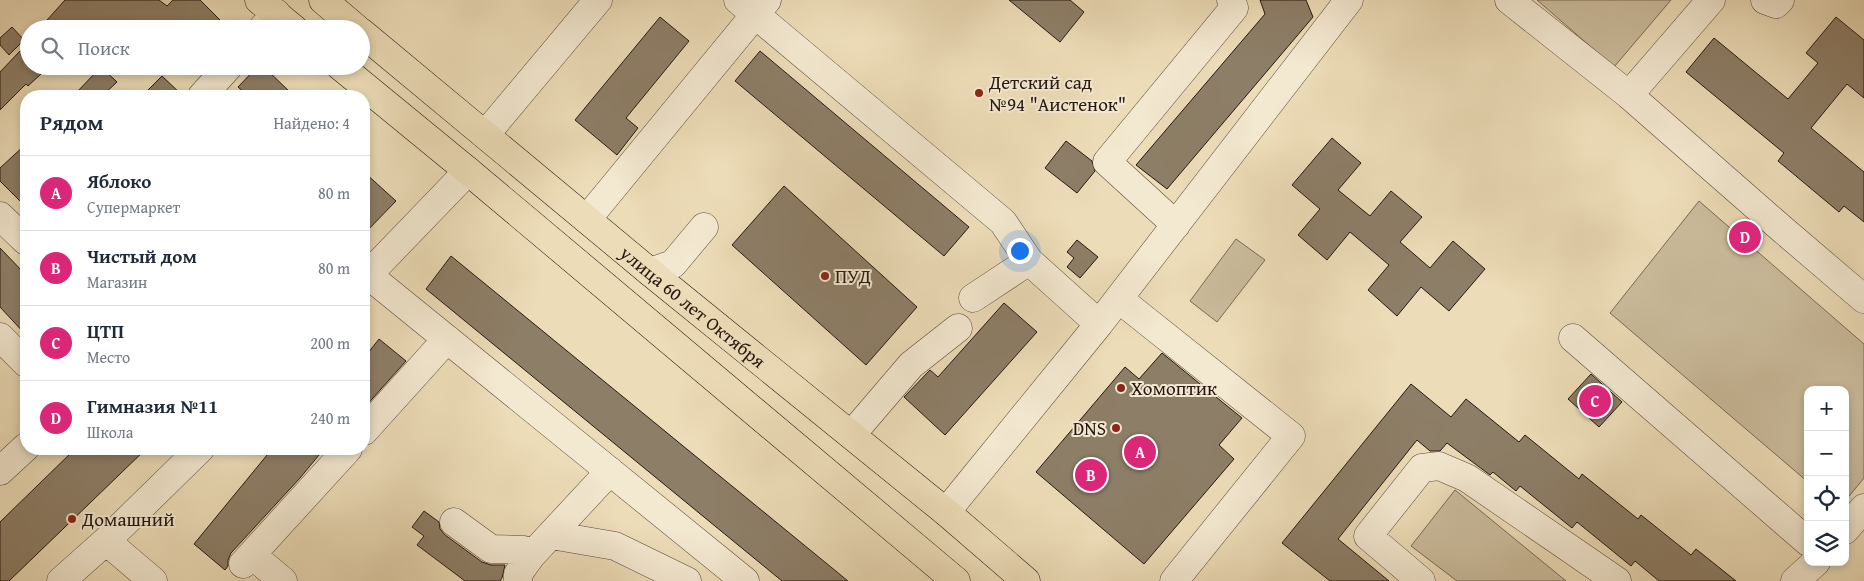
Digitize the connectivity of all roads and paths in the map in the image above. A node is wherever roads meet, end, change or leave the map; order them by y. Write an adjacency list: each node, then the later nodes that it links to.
1 (323, 0): 10 (main road)
2 (598, 0): 18 (street)
3 (1231, 0): 22 (street)
4 (1349, 0): 22 (street)
5 (1509, 0): 17 (street)
6 (1710, 0): 17 (street)
7 (1766, 0): 8 (street)
8 (1780, 0)
9 (753, 5): 21 (street); 25 (street)
10 (346, 20)
11 (370, 39): 18 (main road, улица 60 лет Октября)
12 (221, 75): 14 (street)
13 (351, 75): 15 (main road)
14 (207, 90)
15 (369, 90)
16 (370, 91): 19 (main road)
17 (1629, 96): 31 (street)
18 (485, 135): 21 (main road, улица 60 лет Октября)
19 (468, 171): 26 (street); 59 (main road)
20 (0, 216): 24 (street)
21 (587, 219): 27 (main road, улица 60 лет Октября)
22 (1176, 225): 30 (street)
23 (704, 227): 27 (street)
24 (20, 235)
25 (1029, 261): 29 (street); 32 (street)
26 (370, 273)
27 (664, 274): 39 (main road, улица 60 лет Октября)
28 (370, 280): 36 (street)
29 (973, 298)
30 (1119, 299): 32 (street); 61 (street)
31 (1864, 299)
32 (1100, 324): 46 (street)
33 (958, 328): 39 (street)
34 (0, 337): 37 (street)
35 (1573, 338): 50 (street)
36 (447, 339): 38 (street); 44 (street)
37 (20, 357)
38 (370, 424)
39 (852, 434): 46 (main road, улица 60 лет Октября)
40 (20, 452): 43 (street)
41 (194, 455): 51 (street)
42 (343, 455): 56 (street)
43 (0, 471)
44 (610, 471): 49 (street); 58 (street)
45 (1864, 508): 48 (street)
46 (946, 512): 60 (main road, улица 60 лет Октября)
47 (454, 522): 53 (street)
48 (1849, 525)
49 (552, 534): 53 (street); 57 (street)
50 (1804, 539)
51 (106, 541): 54 (street); 55 (street)
52 (1812, 566): 64 (street)
53 (520, 573)
54 (61, 581)
55 (152, 581)
56 (283, 581)
57 (687, 581)
58 (745, 581)
59 (956, 581)
60 (1026, 581)
61 (1174, 581)
62 (1421, 581): 63 (street)
63 (1617, 581)
64 (1795, 581)

